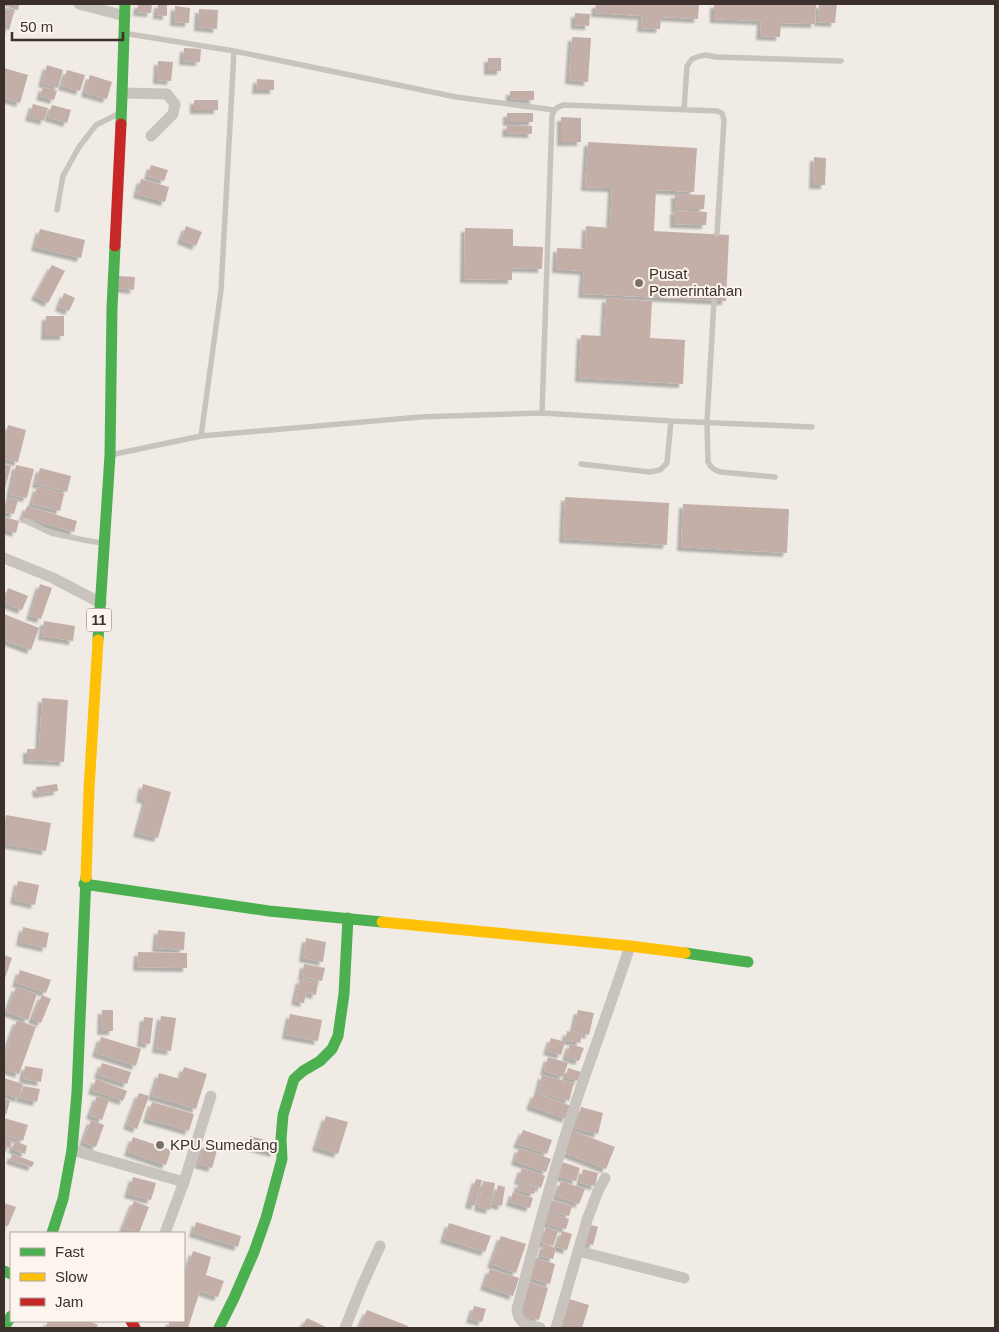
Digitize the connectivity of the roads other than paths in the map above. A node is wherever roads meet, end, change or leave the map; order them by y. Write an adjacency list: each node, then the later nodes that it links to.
1 (79, 4): 3 (street)
2 (125, 4): 3 (main road, 11)
3 (124, 16): 4 (main road, 11)
4 (124, 33): 5 (lane); 7 (main road, 11)
5 (234, 51): 9 (lane); 19 (lane)
6 (841, 62): 8 (lane)
7 (123, 93): 10 (main road, 11); 11 (street)
8 (684, 109): 9 (lane); 13 (lane)
9 (554, 110): 15 (lane)
10 (122, 111): 12 (lane); 20 (main road, 11)
11 (151, 136)
12 (57, 210)
13 (717, 234)
14 (714, 300): 17 (lane)
15 (542, 413): 16 (lane); 19 (lane)
16 (671, 420): 17 (lane); 21 (lane)
17 (707, 422): 18 (lane); 22 (lane)
18 (812, 427)
19 (201, 436): 20 (lane)
20 (110, 455): 24 (main road, 11)
21 (581, 464)
22 (775, 477)
23 (24, 520): 24 (lane)
24 (104, 543): 26 (main road, 11)
25 (4, 558): 26 (street)
26 (100, 603): 27 (main road, 11)
27 (84, 884): 28 (main road); 32 (main road, 11)
28 (348, 918): 29 (main road); 40 (main road)
29 (630, 946): 30 (main road); 42 (street)
30 (748, 962)
31 (211, 1096): 34 (street)
32 (72, 1150): 34 (street); 35 (main road, 11)
33 (605, 1178): 38 (street)
34 (184, 1182): 36 (street)
35 (52, 1232)
36 (164, 1232)
37 (380, 1246): 41 (street)
38 (578, 1251): 39 (street); 43 (street)
39 (684, 1278)
40 (219, 1328)
41 (345, 1328)
42 (540, 1328)
43 (556, 1328)

